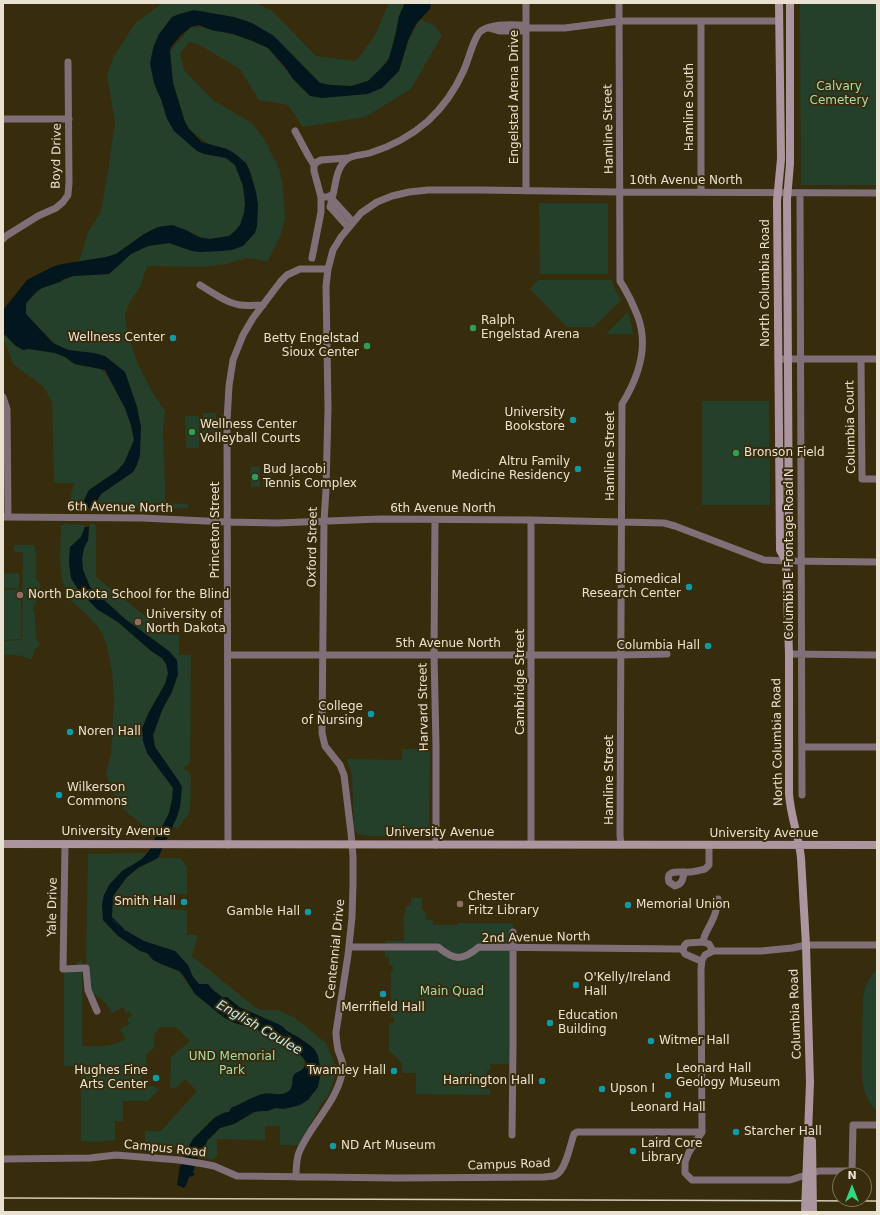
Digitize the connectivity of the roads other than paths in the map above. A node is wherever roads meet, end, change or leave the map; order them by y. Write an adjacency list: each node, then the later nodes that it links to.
1 (526, 3): 8 (street, Engelstad Arena Drive)
2 (619, 3): 5 (street, Hamline Street)
3 (780, 3): 18 (main road, North Columbia Road)
4 (790, 3): 19 (main road, North Columbia Road)
5 (619, 21): 6 (street); 8 (street); 16 (street, Hamline Street)
6 (701, 21): 7 (street); 17 (street, Hamline South)
7 (776, 21)
8 (526, 28): 13 (street); 15 (street, Engelstad Arena Drive)
9 (68, 62): 11 (street, Boyd Drive)
10 (3, 119): 11 (street)
11 (69, 119): 26 (street, Boyd Drive)
12 (295, 131): 14 (street)
13 (348, 158): 14 (street); 23 (street)
14 (314, 165): 22 (street)
15 (526, 191): 16 (street, 10th Avenue North); 24 (street, 10th Avenue North)
16 (620, 192): 17 (street, 10th Avenue North); 43 (street, Hamline Street)
17 (702, 192): 18 (street, 10th Avenue North)
18 (778, 193): 19 (street, 10th Avenue North); 31 (main road, North Columbia Road)
19 (788, 193): 20 (street, 10th Avenue North); 32 (main road, North Columbia Road)
20 (800, 193): 21 (street, 10th Avenue North); 33 (street, Columbia E Frontage Road N)
21 (877, 193)
22 (321, 197): 23 (street); 27 (street)
23 (332, 197): 25 (street)
24 (377, 202): 25 (street, Oxford Street)
25 (351, 224): 28 (street, Oxford Street)
26 (4, 235)
27 (312, 258)
28 (328, 269): 30 (street, Princeton Street); 42 (street, Oxford Street)
29 (200, 285): 30 (street)
30 (262, 305): 44 (street, Princeton Street)
31 (778, 359): 32 (street); 45 (main road, North Columbia Road)
32 (788, 359): 33 (street); 45 (main road, North Columbia Road)
33 (800, 359): 34 (street); 46 (street, Columbia E Frontage Road N)
34 (861, 359): 35 (street); 38 (street, Columbia Court)
35 (877, 359)
36 (3, 397): 37 (street)
37 (5, 421): 39 (street)
38 (877, 479)
39 (5, 517): 44 (street, 6th Avenue North)
40 (435, 520): 41 (street, 6th Avenue North); 42 (street, 6th Avenue North); 48 (street, Harvard Street)
41 (531, 520): 43 (street, 6th Avenue North); 54 (street, Cambridge Street)
42 (324, 521): 44 (street, 6th Avenue North); 53 (street, Oxford Street)
43 (621, 521): 45 (street, 6th Avenue North); 55 (street, Hamline Street)
44 (228, 522): 52 (street, Princeton Street)
45 (786, 561): 46 (street, 6th Avenue North); 50 (main road, North Columbia Road)
46 (801, 561): 47 (street, 6th Avenue North); 51 (street, Columbia E Frontage Road N)
47 (877, 562)
48 (434, 654): 53 (street, 5th Avenue North); 54 (street, 5th Avenue North); 65 (street, Harvard Street)
49 (667, 654): 55 (street, 5th Avenue North)
50 (789, 654): 51 (street); 69 (main road, North Columbia Road)
51 (802, 654): 56 (street); 57 (street, Columbia E Frontage Road N)
52 (228, 655): 53 (street, 5th Avenue North); 63 (street, Princeton Street)
53 (322, 655): 60 (street, Oxford Street)
54 (532, 655): 55 (street, 5th Avenue North); 66 (street, Cambridge Street)
55 (621, 655): 67 (street, Hamline Street)
56 (877, 655)
57 (802, 747): 58 (street); 59 (street, Columbia E Frontage Road N)
58 (877, 747)
59 (802, 795)
60 (351, 833): 64 (street, Centennial Drive)
61 (3, 844): 62 (main road, University Avenue)
62 (65, 845): 63 (main road, University Avenue); 82 (street, Yale Drive)
63 (228, 845): 64 (main road, University Avenue)
64 (352, 845): 65 (main road, University Avenue); 77 (street, Centennial Drive)
65 (436, 845): 66 (main road, University Avenue)
66 (531, 845): 67 (main road, University Avenue)
67 (621, 845): 68 (main road, University Avenue)
68 (709, 846): 69 (main road, University Avenue); 71 (street)
69 (800, 846): 70 (main road, University Avenue); 75 (main road, North Columbia Road)
70 (877, 846)
71 (684, 872)
72 (718, 898): 74 (street)
73 (513, 932): 78 (street)
74 (703, 942): 80 (street); 81 (street)
75 (806, 945): 76 (street); 80 (street); 83 (main road, Columbia Road)
76 (877, 945)
77 (349, 947): 78 (street, 2nd Avenue North); 88 (street, Centennial Drive)
78 (513, 948): 79 (street, 2nd Avenue North); 86 (street)
79 (680, 949)
80 (713, 951): 81 (street)
81 (702, 961): 85 (street)
82 (97, 1011)
83 (810, 1082): 89 (main road, Columbia Road, bridge); 90 (main road, Columbia Road, bridge)
84 (877, 1125): 85 (street)
85 (702, 1132): 88 (street, Campus Road)
86 (512, 1135)
87 (3, 1159): 88 (street, Campus Road)
88 (296, 1177)
89 (805, 1212)
90 (813, 1212)

